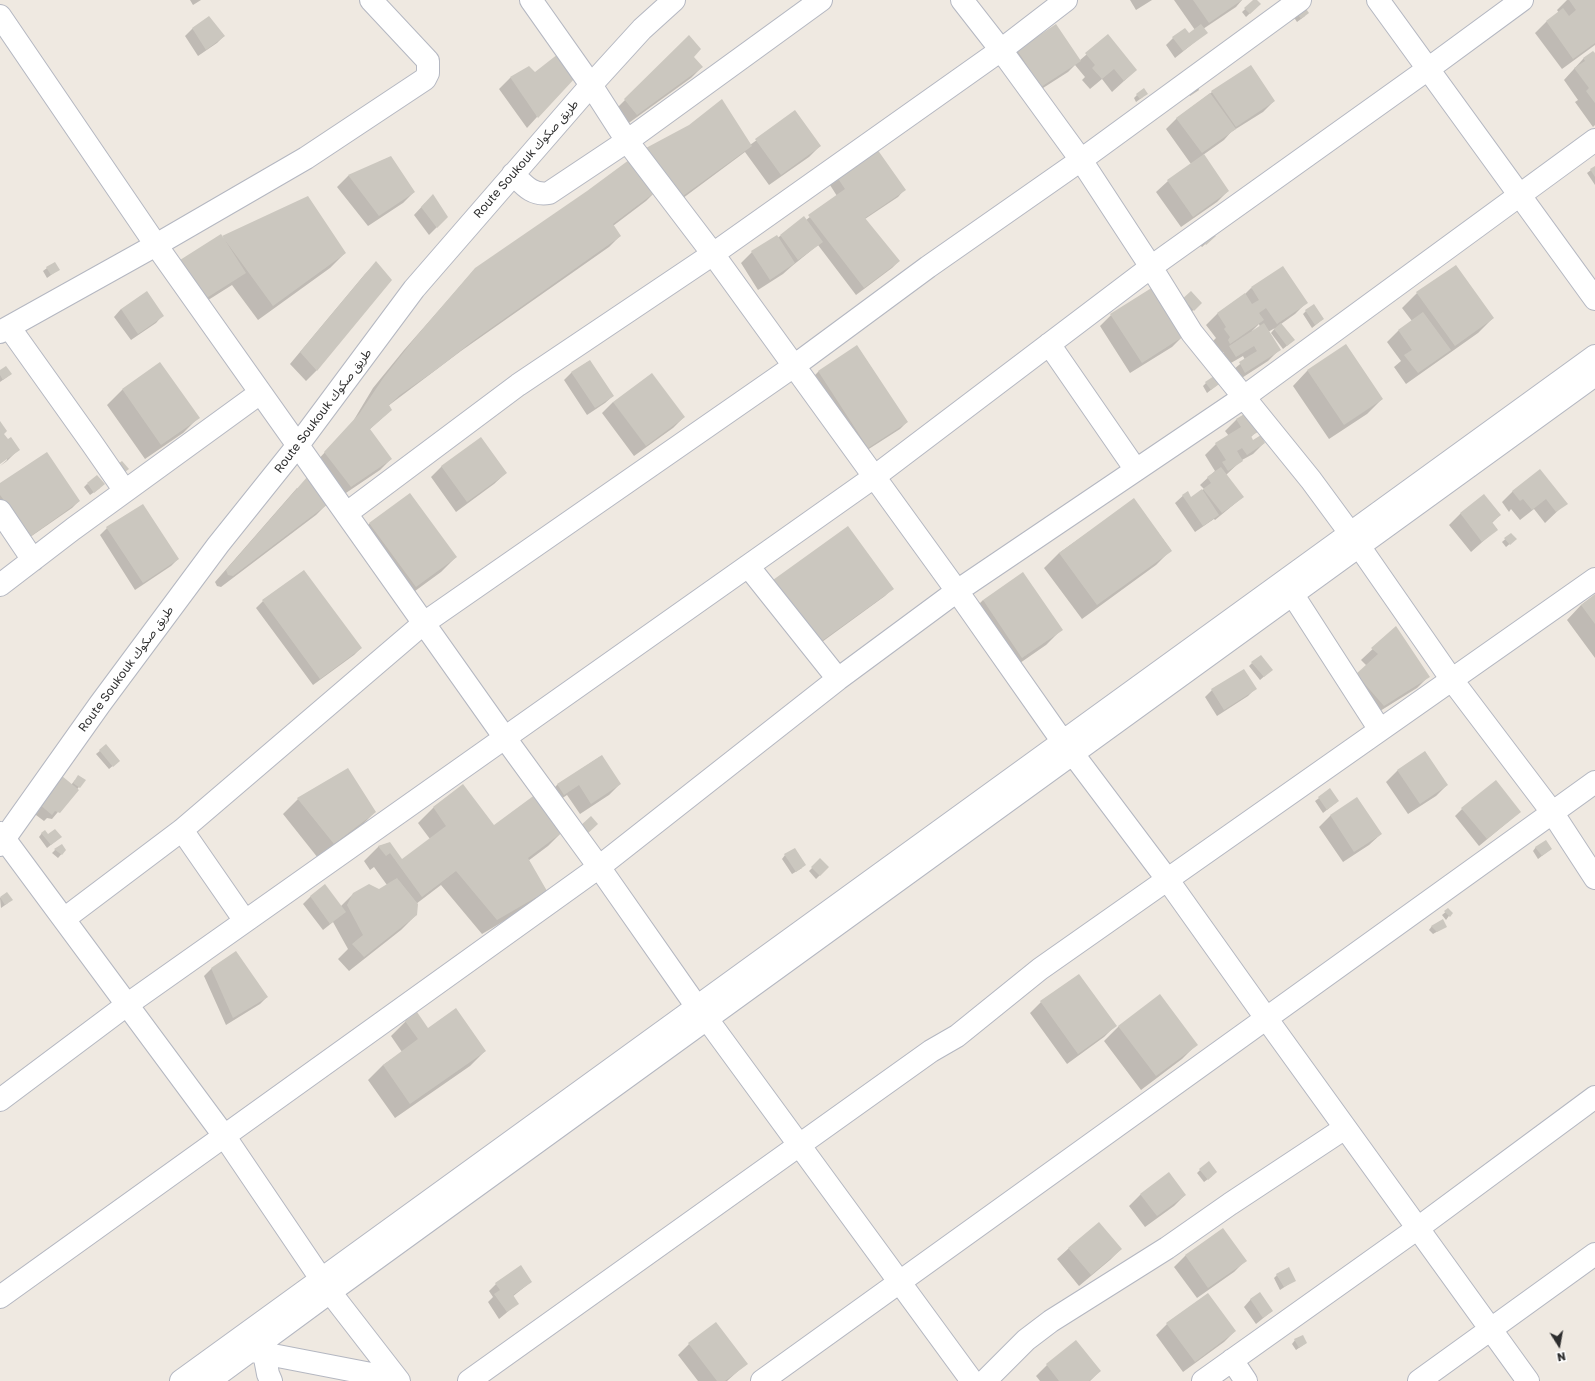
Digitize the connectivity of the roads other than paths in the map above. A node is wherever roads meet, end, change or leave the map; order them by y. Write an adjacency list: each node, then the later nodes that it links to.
1 (371, 0): 19 (street)
2 (531, 0): 13 (street)
3 (674, 0): 13 (street, Route Soukouk طريق صكوك)
4 (821, 0): 15 (street)
5 (962, 0): 11 (street)
6 (1066, 0): 11 (street)
7 (1300, 0): 16 (street)
8 (1378, 0): 12 (street)
9 (1522, 0): 12 (street)
10 (0, 16): 19 (street)
11 (1001, 50): 16 (street); 20 (street)
12 (1428, 69): 18 (street); 21 (street)
13 (591, 85): 15 (street); 17 (street, Route Soukouk طريق صكوك)
14 (1595, 140): 18 (street)
15 (627, 141): 17 (street); 20 (street)
16 (1081, 160): 21 (street); 26 (street)
17 (513, 174): 30 (street, Route Soukouk طريق صكوك)
18 (1520, 196): 22 (street); 29 (street)
19 (156, 245): 23 (street); 28 (street)
20 (713, 254): 26 (street); 35 (street)
21 (1151, 267): 24 (street); 29 (street)
22 (1595, 299)
23 (5, 330): 33 (street)
24 (1049, 344): 31 (street); 32 (street)
25 (1595, 356): 36 (street)
26 (794, 366): 32 (street); 43 (street)
27 (1595, 375): 36 (street)
28 (260, 393): 30 (street); 33 (street)
29 (1244, 397): 31 (street); 36 (street)
30 (298, 445): 35 (street); 52 (street, Route Soukouk طريق صكوك)
31 (1136, 470): 41 (street)
32 (874, 477): 38 (street); 41 (street)
33 (125, 491): 37 (street)
34 (0, 511): 37 (street)
35 (347, 513): 43 (street)
36 (1355, 540): 42 (street); 45 (street); 48 (street)
37 (33, 560): 40 (street)
38 (748, 566): 44 (street); 47 (street)
39 (1595, 579): 45 (street)
40 (0, 585)
41 (957, 591): 44 (street); 48 (street)
42 (1293, 594): 46 (street); 48 (street)
43 (424, 623): 47 (street); 51 (street)
44 (838, 679): 53 (street)
45 (1452, 680): 46 (street); 50 (street)
46 (1380, 730): 55 (street)
47 (505, 738): 53 (street); 57 (street)
48 (1068, 748): 55 (street); 59 (street)
49 (1595, 782): 50 (street)
50 (1552, 812): 54 (street); 60 (street)
51 (182, 830): 56 (street); 57 (street)
52 (1, 839): 56 (street)
53 (599, 867): 59 (street); 64 (street)
54 (1595, 878)
55 (1167, 879): 60 (street); 65 (street)
56 (64, 919): 58 (street)
57 (245, 921): 58 (street)
58 (128, 1004): 62 (street); 64 (street)
59 (702, 1013): 65 (street); 69 (street)
60 (1266, 1018): 63 (street); 68 (street)
61 (1595, 1097): 66 (street)
62 (0, 1100)
63 (1345, 1128): 66 (street); 82 (street)
64 (225, 1137): 69 (street); 70 (street)
65 (800, 1145): 68 (street); 79 (street)
66 (1418, 1228): 71 (street); 73 (street)
67 (1595, 1254): 71 (street)
68 (900, 1282): 80 (street); 81 (street)
69 (326, 1285): 72 (street); 75 (street); 76 (street)
70 (0, 1297)
71 (1491, 1329): 85 (street); 86 (street)
72 (258, 1352): 74 (street); 77 (street); 78 (street)
73 (1232, 1360): 83 (street); 84 (street)
74 (333, 1374): 75 (street)
75 (398, 1380)
76 (181, 1381)
77 (209, 1381)
78 (271, 1381)
79 (469, 1381)
80 (762, 1381)
81 (972, 1381)
82 (985, 1381)
83 (1203, 1381)
84 (1246, 1381)
85 (1419, 1381)
86 (1528, 1381)

